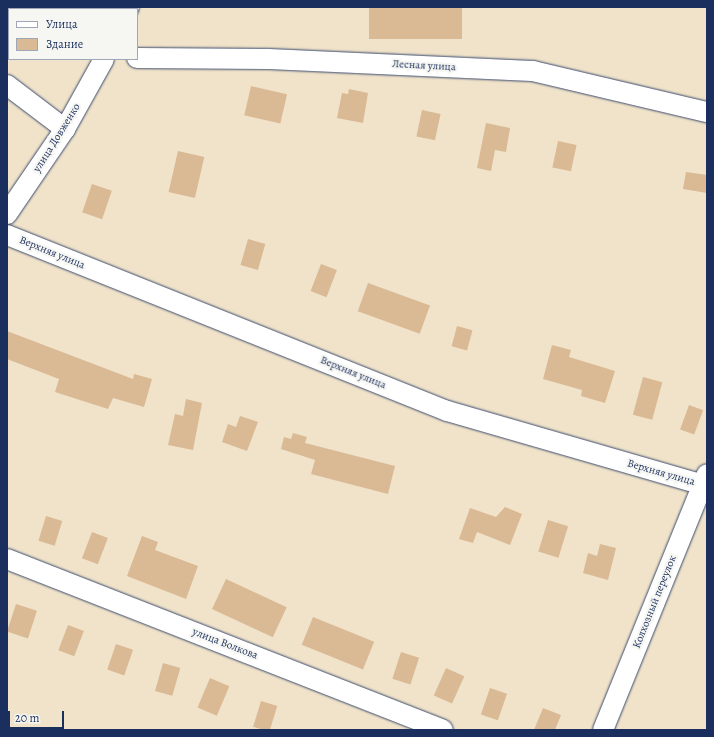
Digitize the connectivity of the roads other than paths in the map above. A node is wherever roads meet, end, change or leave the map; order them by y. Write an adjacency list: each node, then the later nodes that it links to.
1 (138, 58): 4 (street, Лесная улица)
2 (103, 60): 5 (street, улица Довженко)
3 (7, 84): 5 (street)
4 (707, 112)
5 (65, 129): 6 (street, улица Довженко)
6 (7, 214)
7 (7, 235): 8 (street, Верхняя улица)
8 (705, 482): 11 (street, Колхозный переулок)
9 (7, 559): 10 (street, улица Волкова)
10 (443, 730)
11 (604, 730)

